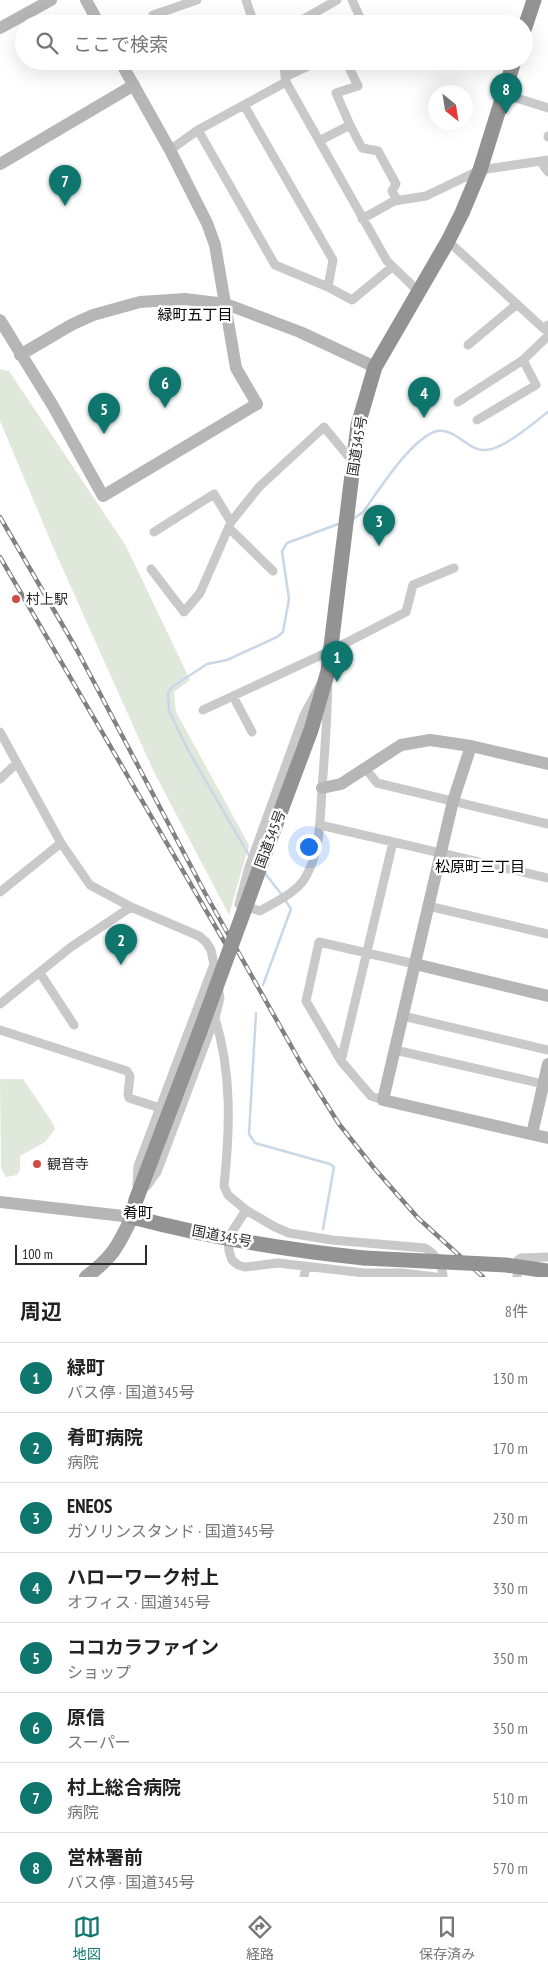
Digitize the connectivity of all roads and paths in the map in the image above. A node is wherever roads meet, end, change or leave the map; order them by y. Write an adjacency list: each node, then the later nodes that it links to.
1 (51, 0): 8 (street)
2 (86, 0): 9 (street)
3 (198, 0): 10 (street)
4 (246, 0): 11 (street)
5 (336, 0): 12 (street)
6 (352, 0): 13 (street)
7 (534, 0): 14 (highway)
8 (24, 15)
9 (94, 15)
10 (153, 15)
11 (251, 15)
12 (310, 15)
13 (359, 15)
14 (529, 15)
15 (15, 20): 16 (street)
16 (0, 28)
17 (125, 70): 23 (street)
18 (284, 70): 22 (street)
19 (302, 70): 22 (street)
20 (350, 70): 27 (street)
21 (511, 70): 24 (highway, 国道345号)
22 (286, 79): 25 (street); 29 (street)
23 (134, 85): 30 (street); 32 (street)
24 (504, 94): 26 (street); 33 (highway, 国道345号)
25 (244, 105): 28 (street); 39 (street)
26 (548, 108)
27 (350, 125): 29 (street); 35 (street)
28 (198, 130): 30 (street); 39 (street)
29 (319, 142): 36 (street)
30 (170, 150): 41 (street)
31 (546, 160): 33 (street); 34 (street)
32 (0, 164)
33 (480, 170): 35 (street); 37 (highway, 国道345号)
34 (548, 172)
35 (397, 200): 36 (street)
36 (362, 219): 38 (street)
37 (448, 241): 40 (highway, 国道345号); 42 (street)
38 (392, 267): 39 (street); 40 (street)
39 (328, 288)
40 (419, 292): 48 (highway, 国道345号)
41 (226, 304): 46 (street); 46 (street); 48 (street)
42 (517, 304): 44 (street); 45 (street)
43 (0, 320): 46 (street)
44 (547, 331): 47 (street)
45 (468, 345)
46 (20, 355)
47 (523, 360): 49 (street); 50 (street)
48 (375, 368): 51 (highway, 国道345号)
49 (458, 402)
50 (478, 420)
51 (353, 462): 52 (street); 57 (highway, 国道345号)
52 (230, 525): 53 (street); 55 (street); 56 (street)
53 (154, 532)
54 (454, 568): 57 (street)
55 (151, 569)
56 (274, 571)
57 (332, 650): 58 (highway, 国道345号); 59 (street)
58 (328, 671): 68 (street); 71 (street); 99 (highway, 国道345号, bridge)
59 (234, 696): 60 (street); 62 (street)
60 (203, 710)
61 (0, 732): 64 (street)
62 (252, 732)
63 (471, 746): 65 (street); 66 (street); 69 (street)
64 (17, 763): 67 (street); 73 (street)
65 (548, 764)
66 (365, 768): 68 (street); 69 (street)
67 (0, 779)
68 (322, 788): 71 (street)
69 (453, 801): 70 (street); 74 (street)
70 (548, 824)
71 (320, 826): 72 (street)
72 (393, 842): 74 (street); 80 (street)
73 (61, 843): 76 (street); 78 (street)
74 (441, 853): 75 (street); 77 (street)
75 (548, 878)
76 (0, 892)
77 (428, 906): 79 (street); 82 (street)
78 (131, 907): 81 (street); 83 (street)
79 (548, 934)
80 (367, 953): 82 (street); 92 (street); 92 (street)
81 (214, 964): 87 (street); 96 (street)
82 (414, 964): 84 (street); 86 (street)
83 (40, 973): 85 (street); 88 (street)
84 (548, 996)
85 (0, 1004)
86 (403, 1016): 90 (street); 91 (street)
87 (215, 1018): 99 (street); 101 (street)
88 (74, 1025)
89 (0, 1030): 96 (street)
90 (395, 1050): 94 (street); 95 (street)
91 (548, 1050)
92 (342, 1060): 95 (street)
93 (548, 1064): 94 (street)
94 (546, 1084): 97 (street)
95 (383, 1100): 97 (street)
96 (160, 1108): 99 (street)
97 (532, 1134): 98 (street)
98 (548, 1138)
99 (136, 1200): 102 (highway, 国道345号)
100 (0, 1202): 102 (street)
101 (246, 1210): 103 (street); 110 (street)
102 (132, 1217): 103 (highway, 国道345号); 107 (main road)
103 (228, 1238): 105 (street); 106 (highway, 国道345号, bridge)
104 (548, 1257): 111 (street)
105 (306, 1266): 108 (street); 109 (street)
106 (548, 1271)
107 (86, 1277)
108 (304, 1277)
109 (436, 1277)
110 (443, 1277)
111 (517, 1277)

